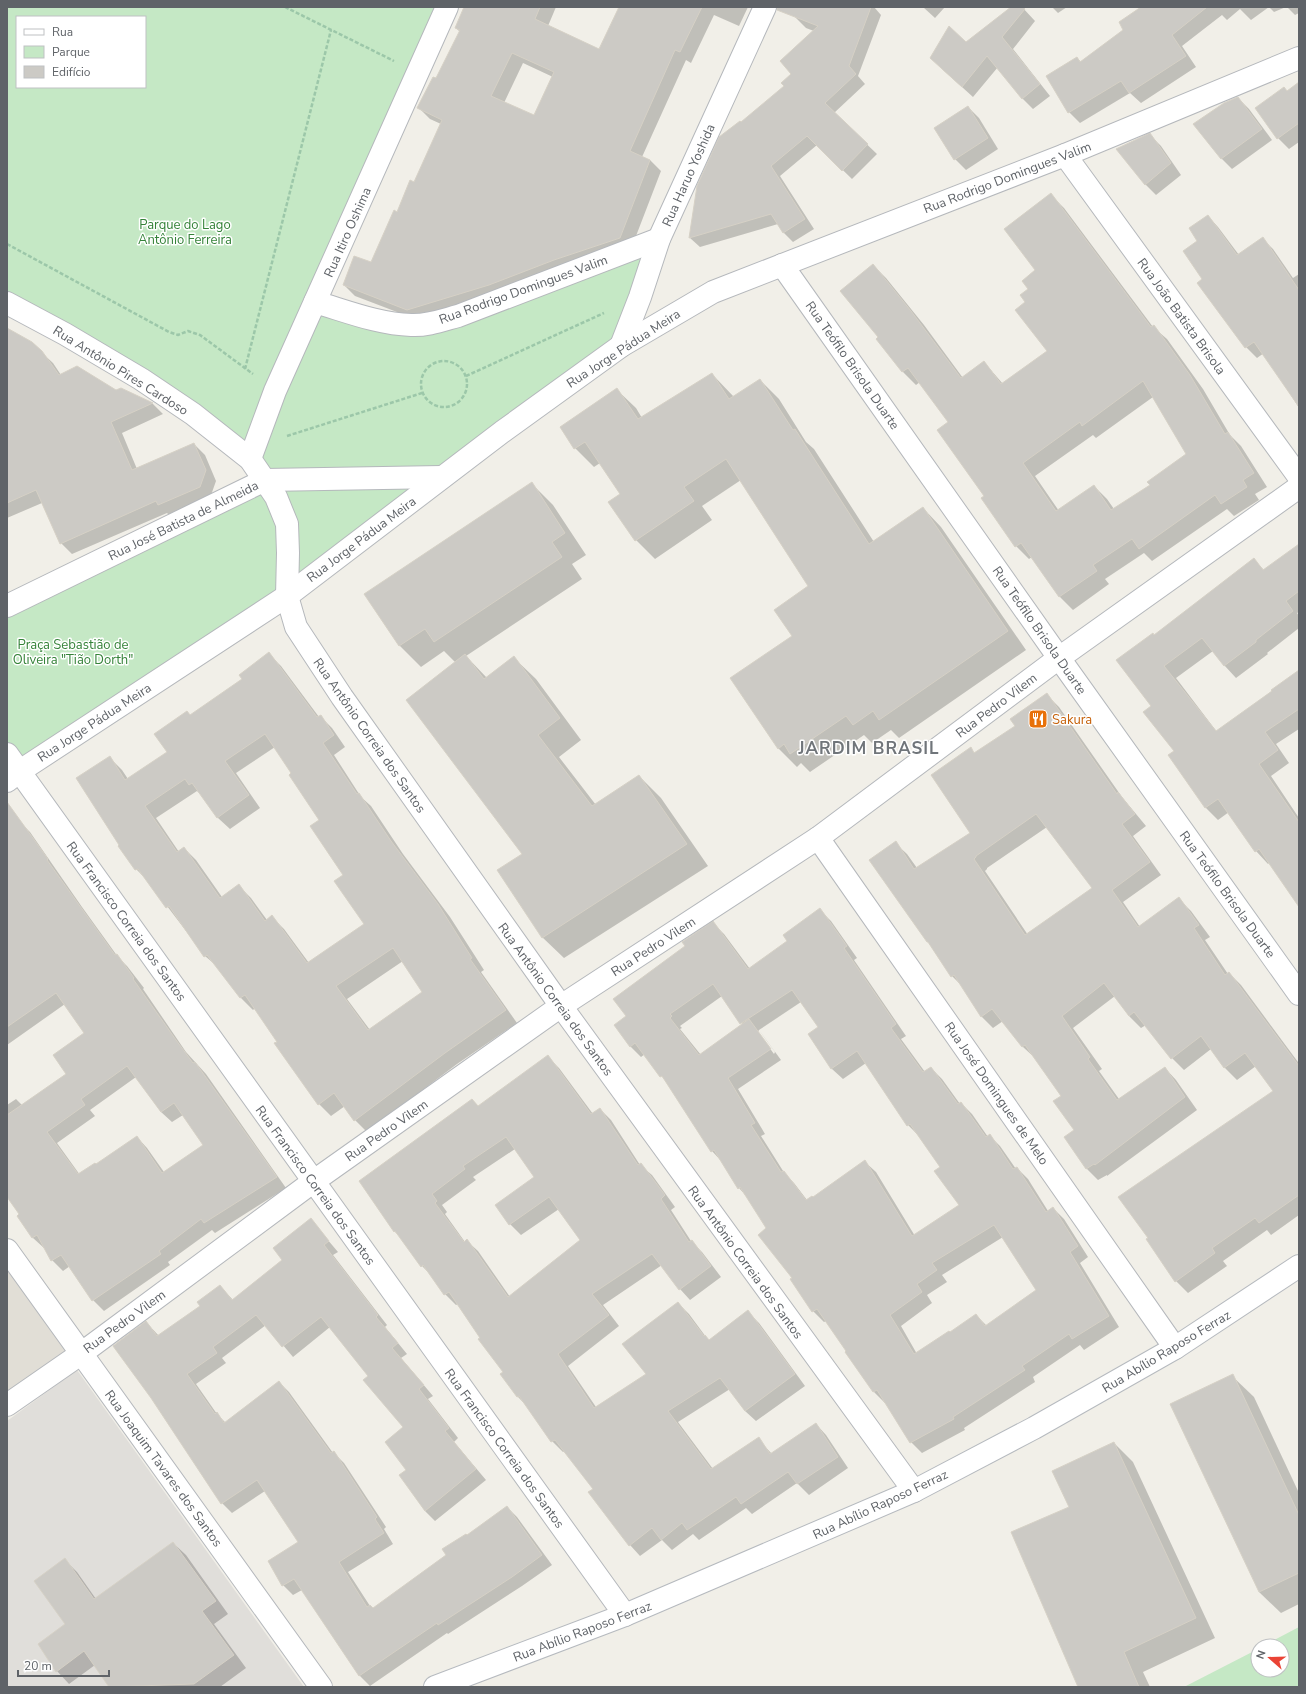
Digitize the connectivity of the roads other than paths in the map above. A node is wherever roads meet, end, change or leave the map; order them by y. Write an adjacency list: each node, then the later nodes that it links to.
1 (447, 7): 8 (street, Rua Itiro Oshima)
2 (765, 7): 5 (street, Rua Haruo Yoshida)
3 (1299, 58): 4 (street, Rua Rodrigo Domingues Valim)
4 (1065, 155): 6 (street, Rua Rodrigo Domingues Valim); 13 (street, Rua João Batista Brisola)
5 (660, 238): 8 (street, Rua Rodrigo Domingues Valim); 10 (street, Rua Haruo Yoshida)
6 (782, 265): 7 (street, Rua Rodrigo Domingues Valim); 18 (street, Rua Teófilo Brisola Duarte)
7 (712, 292): 10 (street, Rua Jorge Pádua Meira)
8 (315, 302): 11 (street, Rua Itiro Oshima)
9 (7, 303): 11 (street, Rua Antônio Pires Cardoso)
10 (621, 346): 12 (street, Rua Jorge Pádua Meira)
11 (253, 452): 14 (street, Rua Antônio Pires Cardoso)
12 (442, 477): 14 (street, Rua José Batista de Almeida); 16 (street, Rua Jorge Pádua Meira)
13 (1299, 477)
14 (265, 480): 16 (street, Rua Antônio Correia dos Santos); 17 (street, Rua José Batista de Almeida)
15 (1299, 487): 18 (street, Rua Pedro Vilem)
16 (287, 596): 19 (street, Rua Jorge Pádua Meira); 22 (street, Rua Antônio Correia dos Santos)
17 (7, 606)
18 (1059, 658): 20 (street, Rua Pedro Vilem); 21 (street, Rua Teófilo Brisola Duarte)
19 (11, 769): 23 (street, Rua Francisco Correia dos Santos)
20 (818, 838): 22 (street, Rua Pedro Vilem); 26 (street, Rua José Domingues de Melo)
21 (1299, 994)
22 (560, 1006): 23 (street, Rua Pedro Vilem); 29 (street, Rua Antônio Correia dos Santos)
23 (314, 1181): 27 (street, Rua Pedro Vilem); 30 (street, Rua Francisco Correia dos Santos)
24 (7, 1250): 27 (street, Rua Joaquim Tavares dos Santos)
25 (1299, 1266): 26 (street, Rua Abílio Raposo Ferraz)
26 (1176, 1348): 29 (street, Rua Abílio Raposo Ferraz)
27 (82, 1353): 28 (street, Rua Pedro Vilem); 31 (street, Rua Joaquim Tavares dos Santos)
28 (7, 1405)
29 (914, 1491): 30 (street, Rua Abílio Raposo Ferraz)
30 (625, 1615): 32 (street, Rua Abílio Raposo Ferraz)
31 (321, 1687)
32 (435, 1687)

